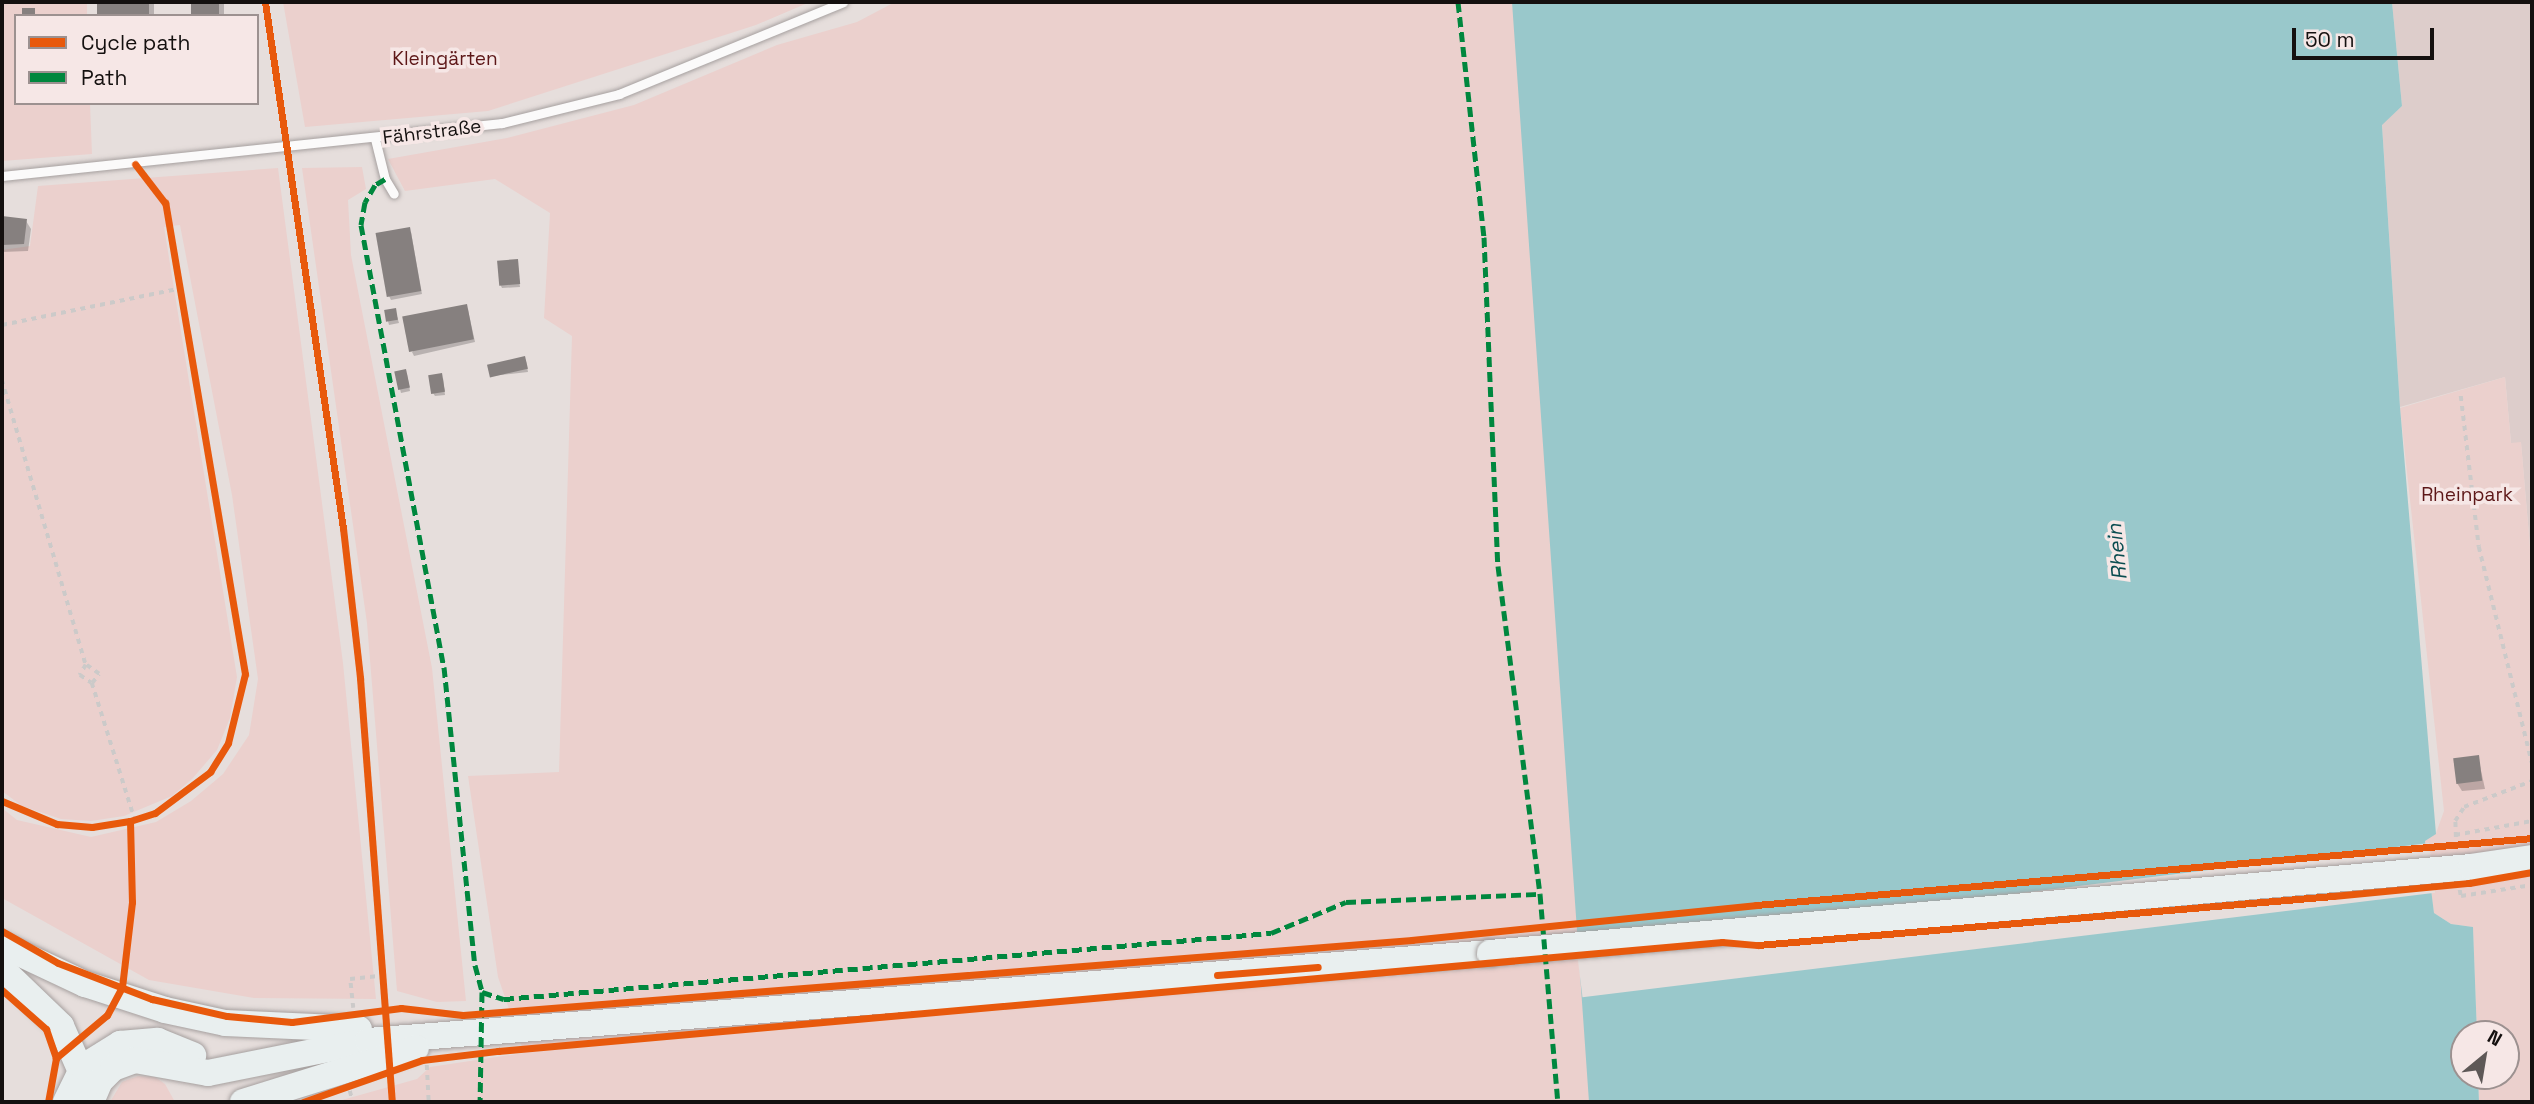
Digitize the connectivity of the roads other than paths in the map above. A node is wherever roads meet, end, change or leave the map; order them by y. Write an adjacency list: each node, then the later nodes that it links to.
1 (843, 2): 2 (lane, Fährstraße)
2 (375, 139): 3 (lane, Fährstraße); 4 (lane)
3 (2, 176)
4 (394, 194)
5 (2532, 858): 8 (main road, bridge)
6 (2, 945): 8 (main road)
7 (2, 969): 9 (main road)
8 (462, 1035): 10 (main road); 11 (main road)
9 (83, 1067): 10 (main road); 12 (main road); 13 (main road)
10 (238, 1069): 13 (main road)
11 (252, 1101)
12 (66, 1102)
13 (90, 1102)

